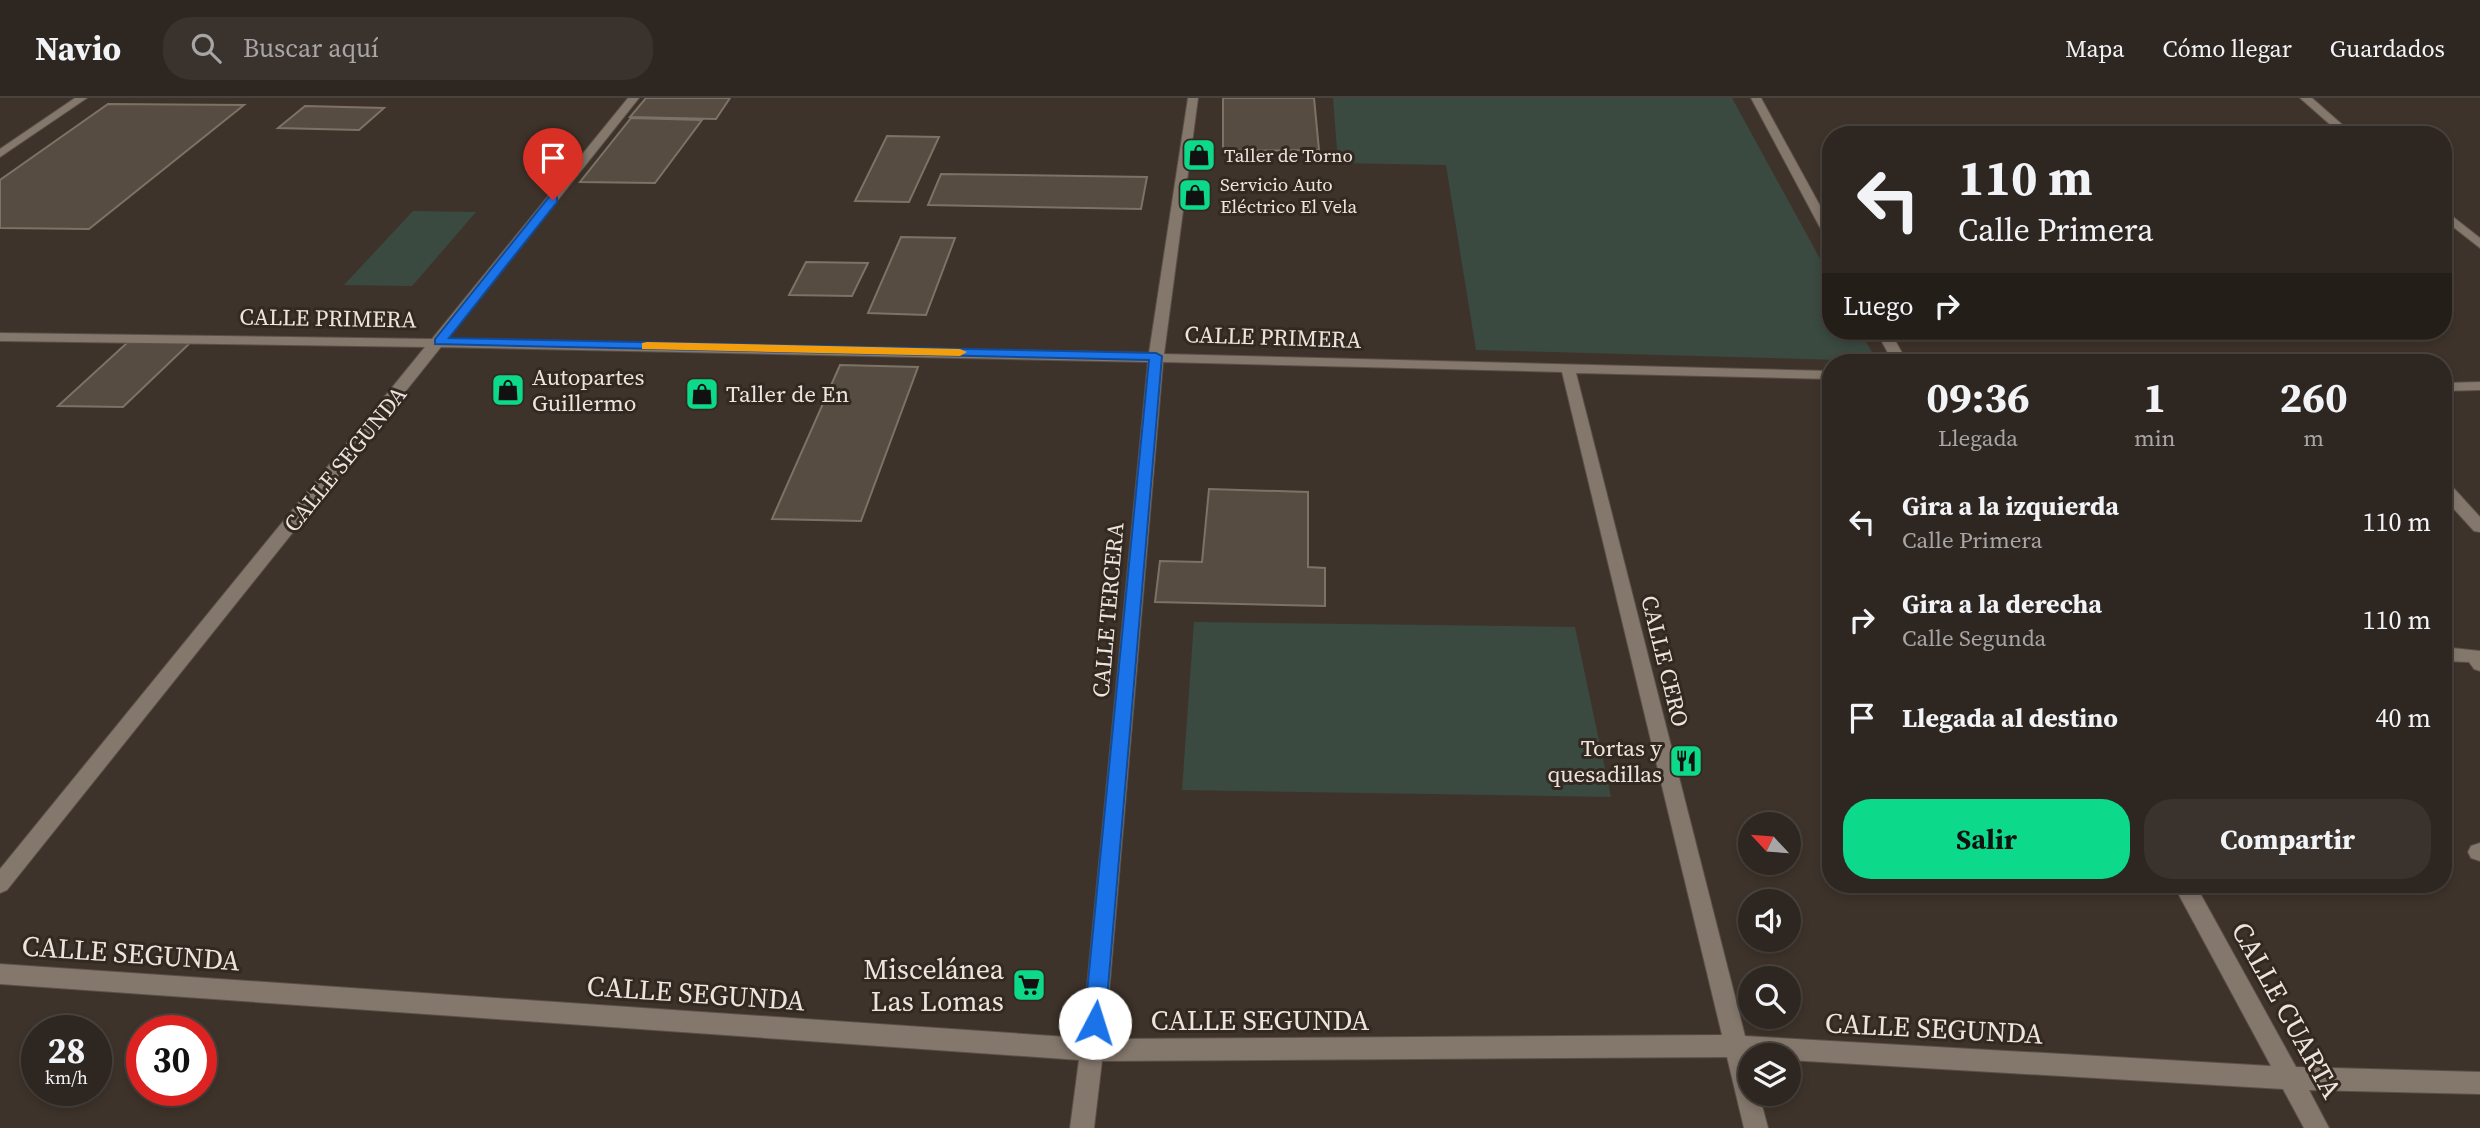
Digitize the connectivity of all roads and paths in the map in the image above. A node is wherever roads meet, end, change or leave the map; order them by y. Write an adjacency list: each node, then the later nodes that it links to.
1 (82, 98): 7 (street)
2 (634, 98): 12 (street, CALLE SEGUNDA)
3 (1193, 98): 13 (street, CALLE TERCERA)
4 (1756, 98): 8 (street)
5 (2305, 98): 6 (street)
6 (2338, 126)
7 (0, 154)
8 (1822, 220)
9 (2452, 221): 10 (street)
10 (2480, 244)
11 (0, 337): 12 (street, CALLE PRIMERA)
12 (440, 342): 13 (street, CALLE PRIMERA); 22 (street, CALLE SEGUNDA)
13 (1156, 356): 14 (street, CALLE PRIMERA); 26 (street, CALLE TERCERA)
14 (1568, 368): 15 (street, CALLE PRIMERA); 25 (street, CALLE CERO)
15 (1822, 375)
16 (2452, 387): 17 (street)
17 (2480, 387)
18 (2452, 497): 19 (street)
19 (2480, 527)
20 (2452, 656): 21 (street)
21 (2477, 660)
22 (0, 884)
23 (2189, 893): 27 (street, CALLE CUARTA)
24 (0, 974): 26 (street, CALLE SEGUNDA)
25 (1735, 1046): 26 (street, CALLE SEGUNDA); 27 (street, CALLE SEGUNDA); 30 (street, CALLE CERO)
26 (1092, 1050): 29 (street, CALLE TERCERA)
27 (2290, 1078): 28 (street, CALLE SEGUNDA); 31 (street, CALLE CUARTA)
28 (2480, 1083)
29 (1082, 1128)
30 (1756, 1128)
31 (2317, 1128)

